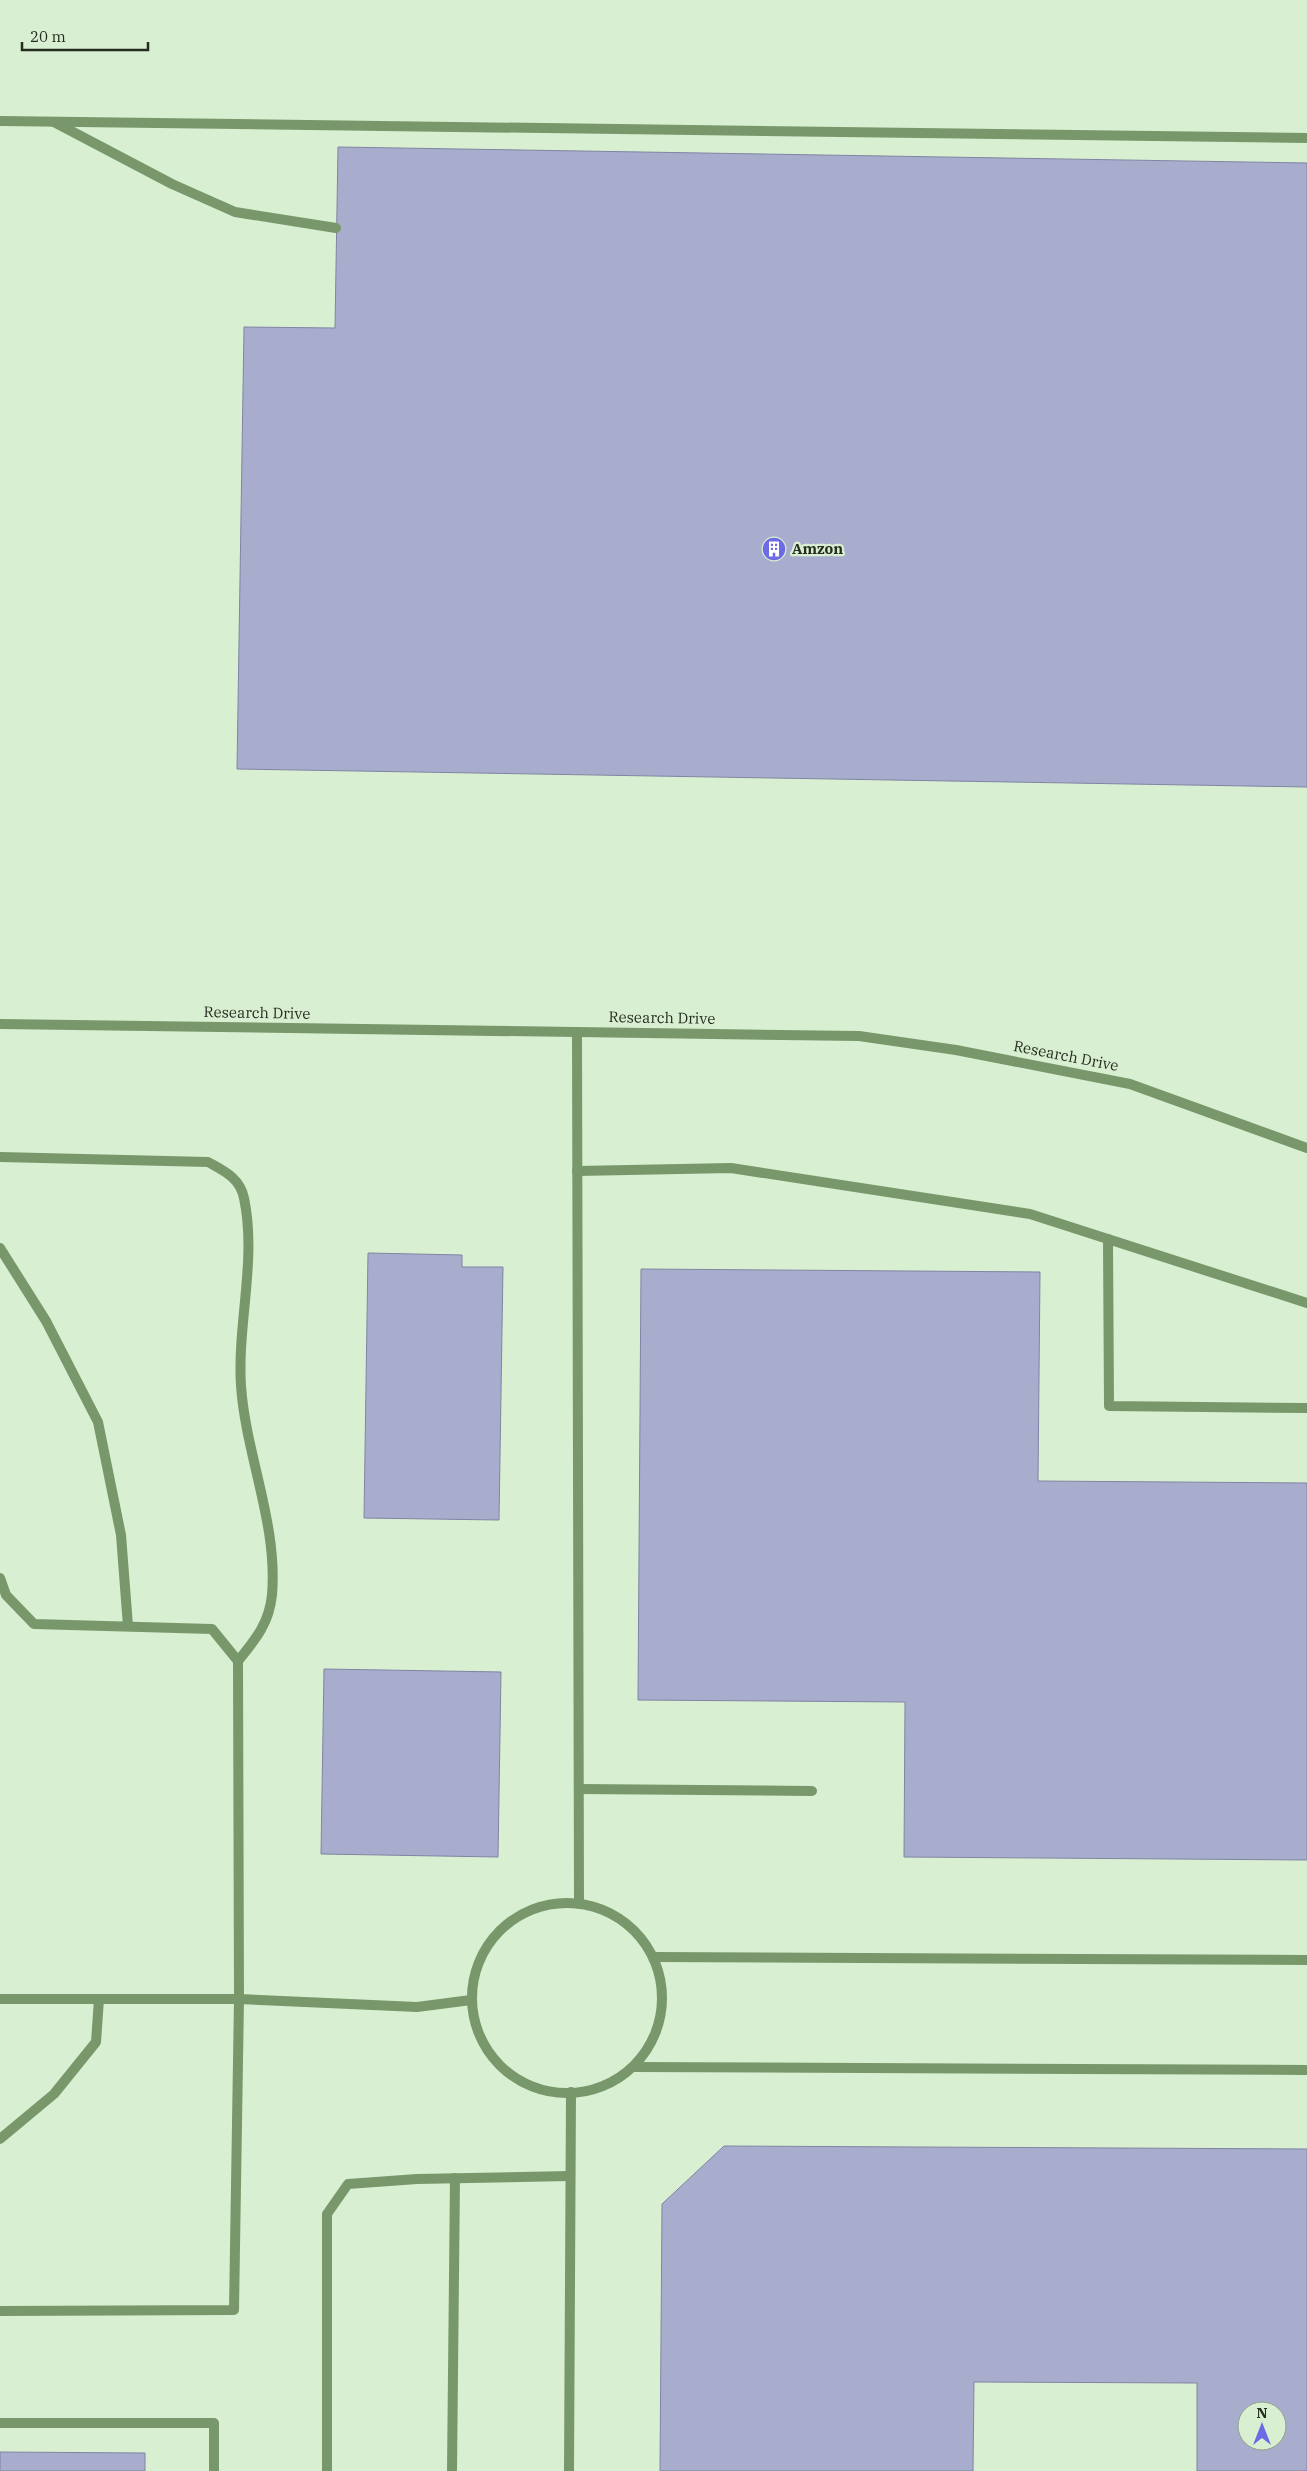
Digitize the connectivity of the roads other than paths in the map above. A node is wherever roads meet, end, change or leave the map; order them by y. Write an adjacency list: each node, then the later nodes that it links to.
1 (0, 121): 2 (street)
2 (53, 122): 3 (street); 4 (street)
3 (1307, 138)
4 (336, 228)
5 (0, 1024): 6 (street, Research Drive)
6 (577, 1032): 7 (street, Research Drive); 9 (street)
7 (1307, 1148)
8 (0, 1157): 16 (street)
9 (577, 1171): 10 (street); 17 (street)
10 (1108, 1239): 12 (street); 13 (street)
11 (0, 1248): 15 (street)
12 (1307, 1303)
13 (1307, 1408)
14 (0, 1578): 15 (street)
15 (128, 1626): 16 (street)
16 (238, 1661): 24 (street)
17 (579, 1789): 18 (street); 19 (street)
18 (812, 1791)
19 (579, 1904): 20 (street); 25 (street)
20 (654, 1957): 21 (street); 26 (street)
21 (1307, 1960)
22 (0, 1998): 23 (street)
23 (99, 1999): 24 (street); 29 (street)
24 (239, 1999): 25 (street); 32 (street)
25 (472, 2000): 28 (street)
26 (634, 2067): 27 (street); 28 (street)
27 (1307, 2070)
28 (571, 2092): 30 (street)
29 (0, 2140)
30 (570, 2176): 31 (street); 37 (street)
31 (455, 2178): 35 (street); 36 (street)
32 (0, 2311)
33 (0, 2423): 34 (street)
34 (214, 2471)
35 (327, 2471)
36 (452, 2471)
37 (569, 2471)

